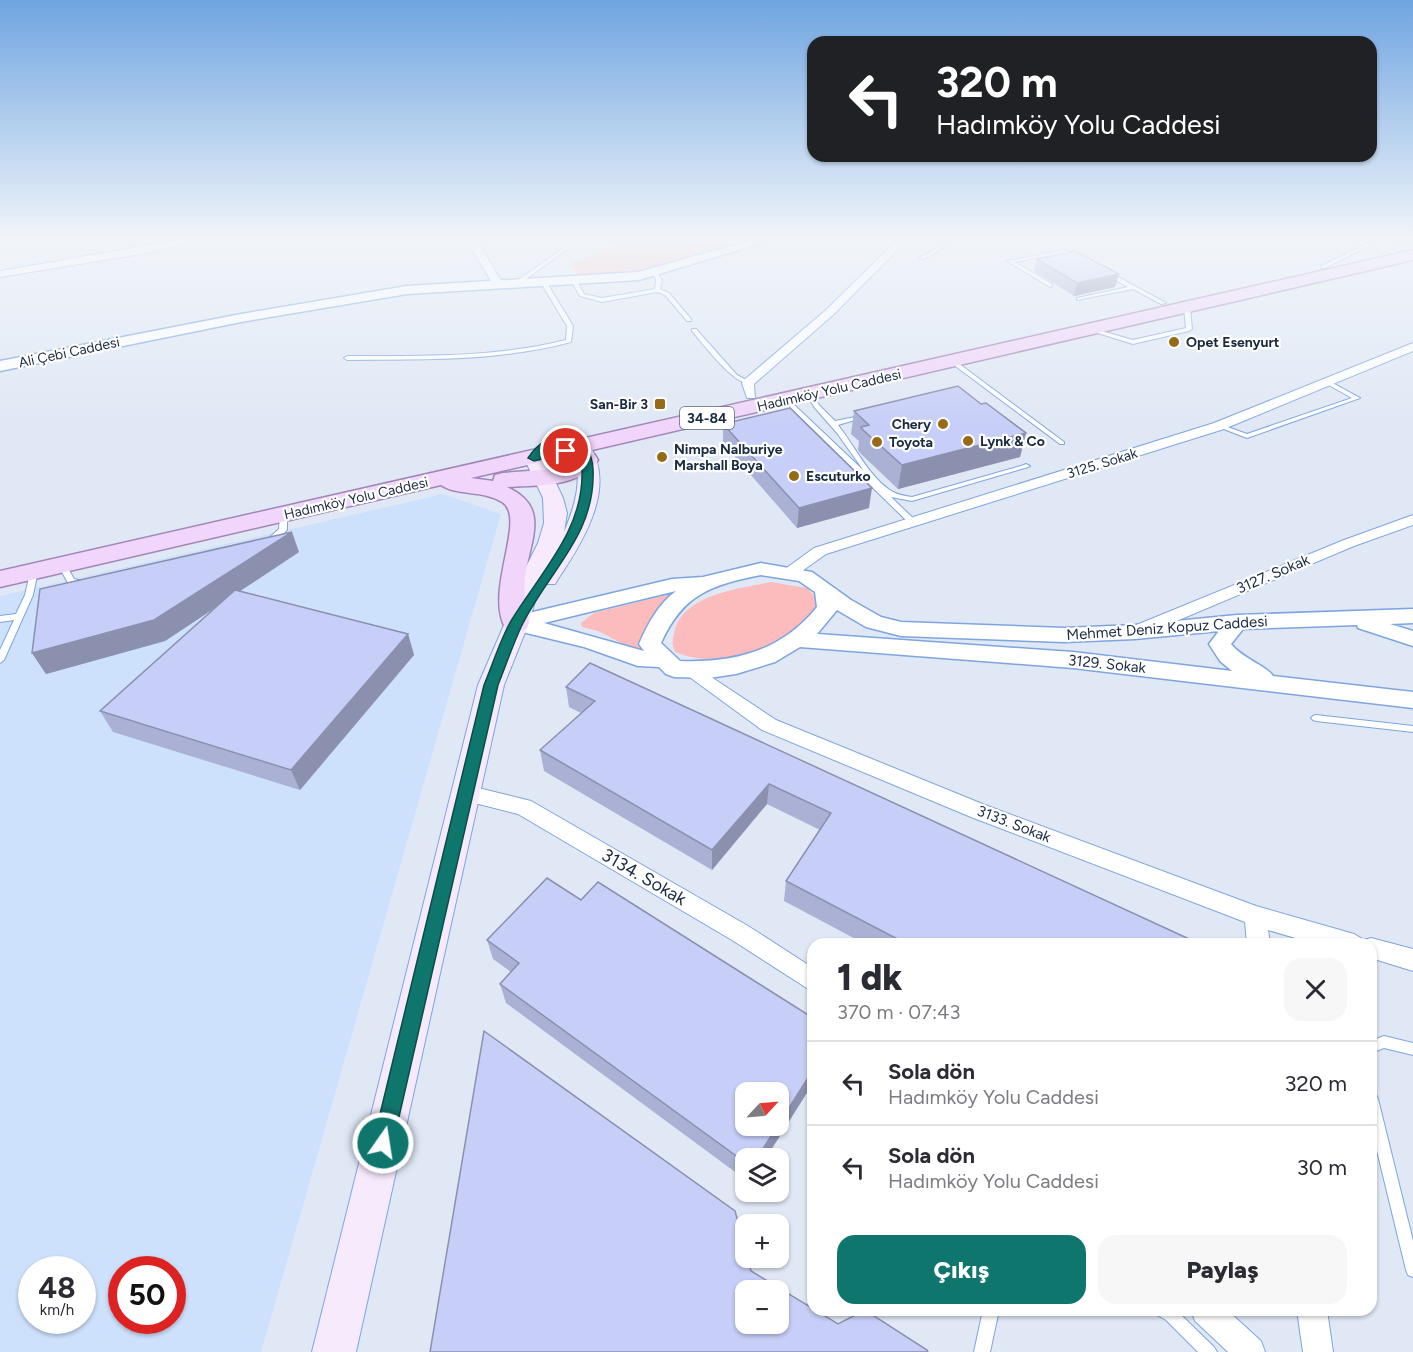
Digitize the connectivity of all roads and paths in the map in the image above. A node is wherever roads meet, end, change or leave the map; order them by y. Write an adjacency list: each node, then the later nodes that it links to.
1 (341, 300): 14 (street, Ali Çebi Caddesi)
2 (554, 300): 12 (lane)
3 (672, 300): 9 (lane)
4 (843, 300): 16 (street)
5 (1157, 300): 8 (lane)
6 (1176, 300): 8 (main road, Hadımköy Yolu Caddesi / 34-84)
7 (1218, 300): 13 (main road, Hadımköy Yolu Caddesi / 34-84)
8 (1163, 303): 16 (main road, Hadımköy Yolu Caddesi / 34-84)
9 (689, 320)
10 (694, 330): 16 (lane)
11 (1413, 347): 15 (street, 3125. Sokak)
12 (347, 358)
13 (952, 361): 17 (main road, Hadımköy Yolu Caddesi / 34-84); 22 (lane)
14 (0, 366)
15 (1327, 382): 21 (street, 3125. Sokak); 21 (lane)
16 (750, 389): 23 (main road, Hadımköy Yolu Caddesi / 34-84)
17 (809, 394): 18 (main road, Hadımköy Yolu Caddesi / 34-84); 20 (lane)
18 (786, 400): 23 (main road, Hadımköy Yolu Caddesi / 34-84); 30 (lane)
19 (868, 415): 20 (lane)
20 (833, 423): 24 (lane)
21 (1219, 426): 30 (street, 3125. Sokak)
22 (1062, 443)
23 (572, 446): 25 (main road); 25 (main road); 32 (main road, Hadımköy Yolu Caddesi / 34-84); 45 (main road)
24 (1026, 466)
25 (537, 467): 26 (main road, Hadımköy Yolu Caddesi); 27 (main road); 45 (main road)
26 (430, 481): 27 (main road); 28 (main road, Hadımköy Yolu Caddesi)
27 (462, 483): 45 (main road)
28 (283, 515): 31 (lane); 33 (main road, Hadımköy Yolu Caddesi)
29 (1413, 520): 46 (street, 3127. Sokak)
30 (913, 522): 35 (street, 3125. Sokak)
31 (264, 542)
32 (0, 564)
33 (62, 565): 34 (main road, Hadımköy Yolu Caddesi); 38 (lane)
34 (34, 571): 36 (main road, Hadımköy Yolu Caddesi); 40 (lane)
35 (789, 572): 37 (street, Mehmet Deniz Kopuz Caddesi); 39 (street, Mehmet Deniz Kopuz Caddesi)
36 (0, 579)
37 (703, 582): 45 (street); 50 (street)
38 (88, 586)
39 (825, 589): 46 (street, Mehmet Deniz Kopuz Caddesi); 48 (street)
40 (20, 616): 43 (lane); 49 (lane)
41 (1413, 616): 42 (street, Mehmet Deniz Kopuz Caddesi)
42 (1349, 617): 44 (street, Mehmet Deniz Kopuz Caddesi); 47 (street)
43 (0, 619)
44 (1237, 622): 46 (street, Mehmet Deniz Kopuz Caddesi); 52 (street)
45 (516, 623): 50 (street); 56 (main road)
46 (1135, 632)
47 (1413, 639)
48 (800, 640): 51 (street); 52 (street, 3129. Sokak)
49 (0, 660)
50 (665, 660): 51 (street)
51 (690, 669): 57 (street, 3133. Sokak)
52 (1284, 684): 53 (street, 3129. Sokak)
53 (1413, 700)
54 (1316, 718): 55 (lane)
55 (1413, 729)
56 (466, 793): 62 (street, 3134. Sokak); 71 (main road)
57 (1255, 916): 58 (street); 59 (street, 3133. Sokak)
58 (1258, 938)
59 (1333, 938)
60 (1377, 950): 61 (street)
61 (1413, 960)
62 (807, 977)
63 (1377, 1045): 64 (lane)
64 (1413, 1049)
65 (1377, 1123): 66 (lane)
66 (1413, 1270)
67 (990, 1316): 72 (lane)
68 (1173, 1316): 73 (lane)
69 (1212, 1316): 74 (street)
70 (1313, 1316): 75 (street)
71 (334, 1352)
72 (982, 1352)
73 (1209, 1352)
74 (1250, 1352)
75 (1318, 1352)

